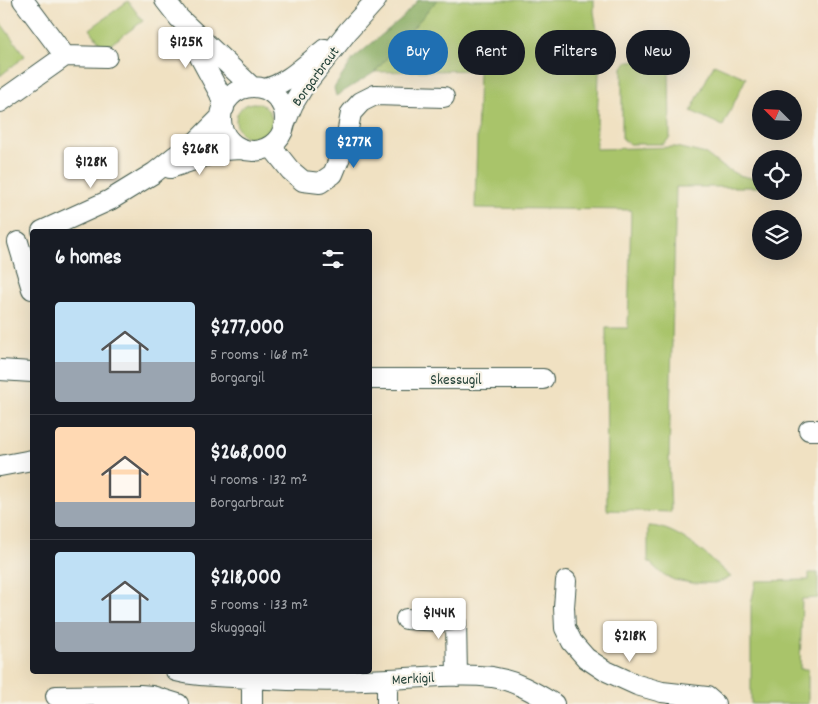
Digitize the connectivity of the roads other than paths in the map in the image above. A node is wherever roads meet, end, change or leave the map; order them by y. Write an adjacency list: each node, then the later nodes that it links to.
1 (23, 0): 6 (street)
2 (165, 0): 4 (street)
3 (376, 0): 5 (street, Borgarbraut)
4 (179, 18): 8 (street); 11 (street)
5 (348, 32): 8 (street, Borgarbraut); 12 (street, Borgarbraut)
6 (65, 56): 7 (street); 10 (street)
7 (107, 57)
8 (258, 88): 11 (street); 12 (street)
9 (444, 97): 13 (street)
10 (0, 102)
11 (223, 112): 14 (street); 15 (street)
12 (285, 123): 13 (street)
13 (272, 146): 14 (street)
14 (240, 149): 15 (street)
15 (154, 174): 16 (street)
16 (46, 229)
17 (17, 242): 18 (street)
18 (30, 284)
19 (0, 370): 20 (street)
20 (30, 372)
21 (372, 378): 22 (street, Skessugil)
22 (543, 379)
23 (30, 460): 24 (street)
24 (0, 466)
25 (566, 581): 37 (street)
26 (406, 619): 29 (street)
27 (199, 674): 30 (street, Merkigil)
28 (320, 676): 30 (street, Merkigil); 31 (street, Merkigil)
29 (457, 676): 31 (street, Merkigil); 36 (street, Merkigil)
30 (252, 679): 34 (street)
31 (387, 680): 35 (street)
32 (56, 696): 33 (street)
33 (178, 704)
34 (252, 704)
35 (387, 704)
36 (554, 704)
37 (715, 704)

